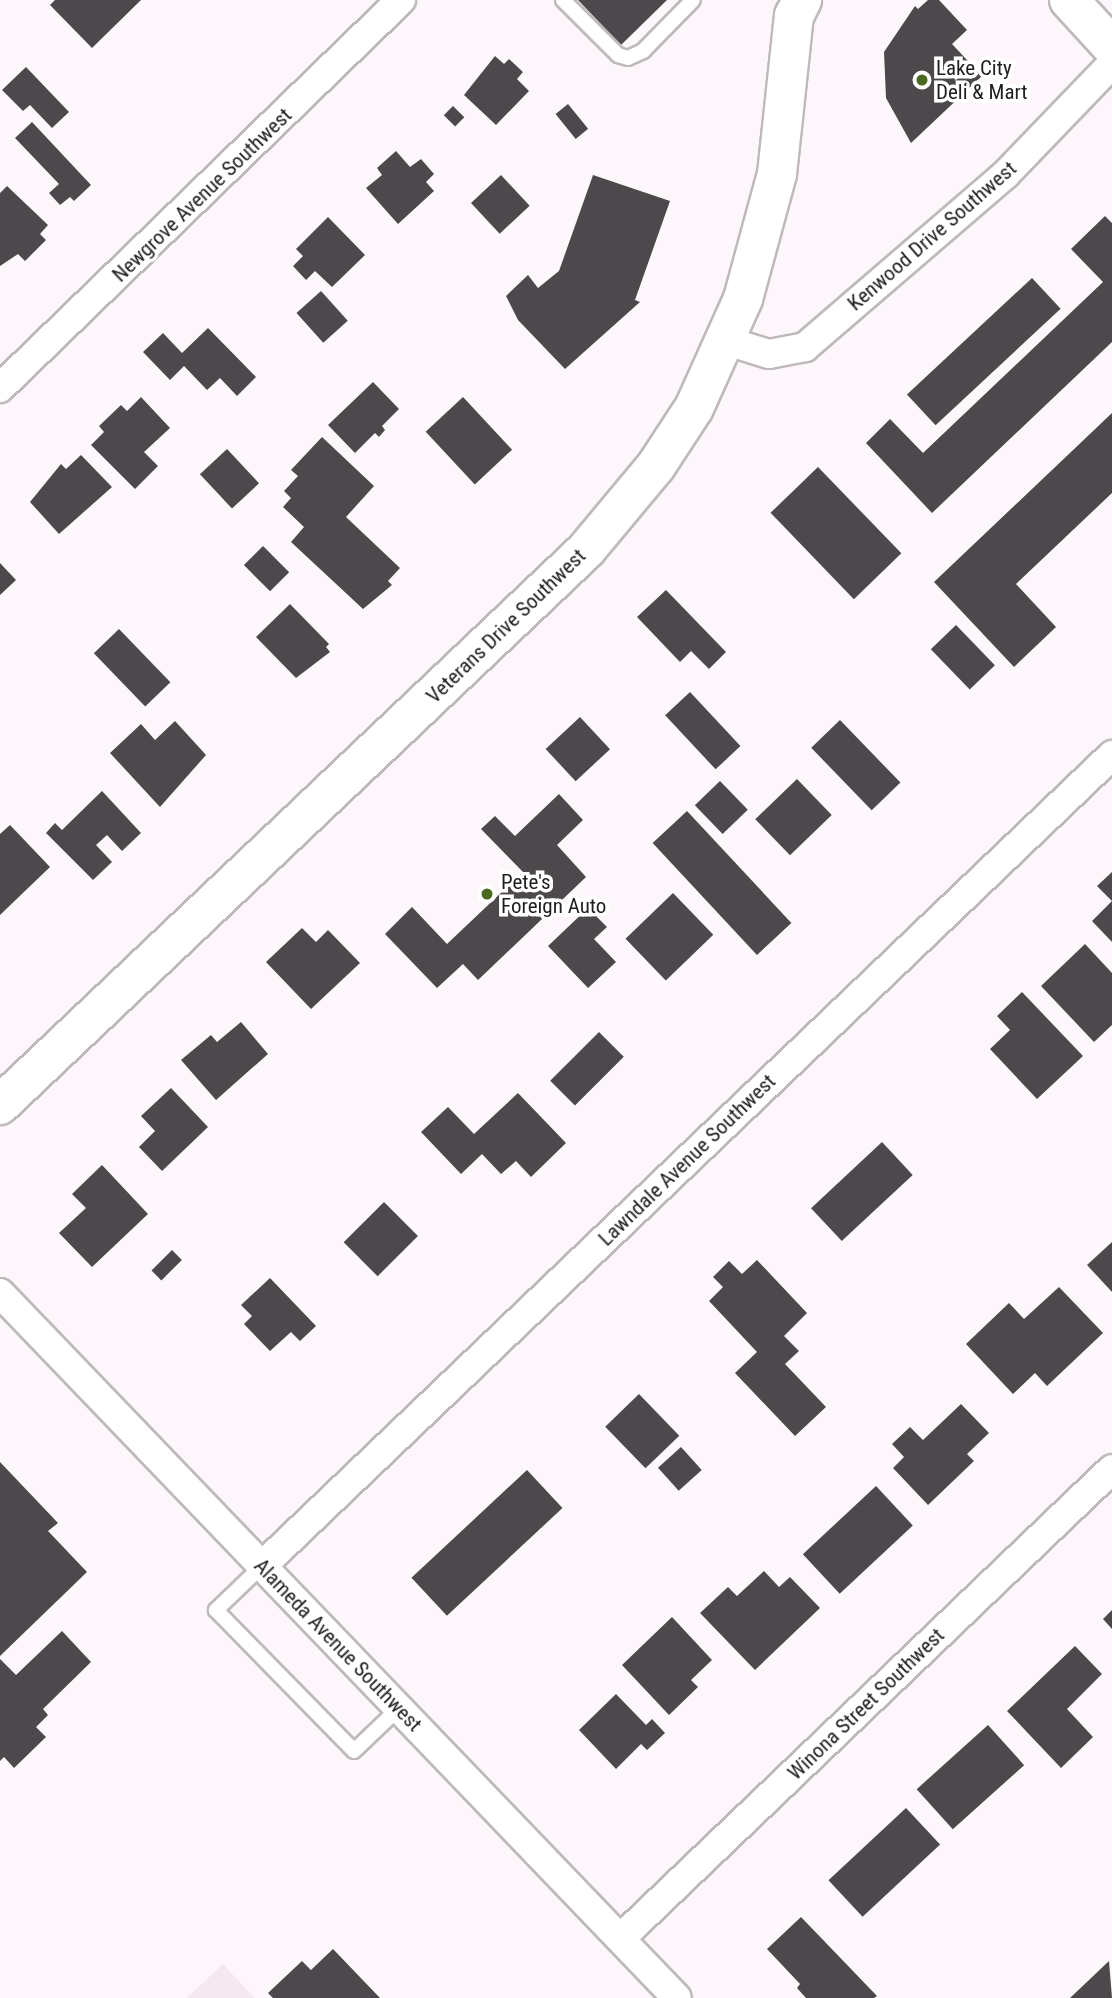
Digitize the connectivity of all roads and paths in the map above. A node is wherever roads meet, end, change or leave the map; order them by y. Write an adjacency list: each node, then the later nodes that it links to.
1 (401, 0): 9 (street, Newgrove Avenue Southwest)
2 (563, 0): 3 (lane)
3 (693, 0)
4 (1069, 0): 6 (street)
5 (794, 5): 8 (street, Veterans Drive Southwest)
6 (1112, 47)
7 (1112, 64): 8 (street, Kenwood Drive Southwest)
8 (727, 341): 11 (street, Veterans Drive Southwest)
9 (0, 388)
10 (1112, 755): 14 (street, Lawndale Avenue Southwest)
11 (0, 1105)
12 (0, 1293): 14 (street, Alameda Avenue Southwest)
13 (1112, 1469): 16 (street, Winona Street Southwest)
14 (262, 1566): 15 (street, Alameda Avenue Southwest); 15 (lane)
15 (399, 1709): 16 (street, Alameda Avenue Southwest)
16 (620, 1939): 17 (street, Alameda Avenue Southwest)
17 (677, 1998)

